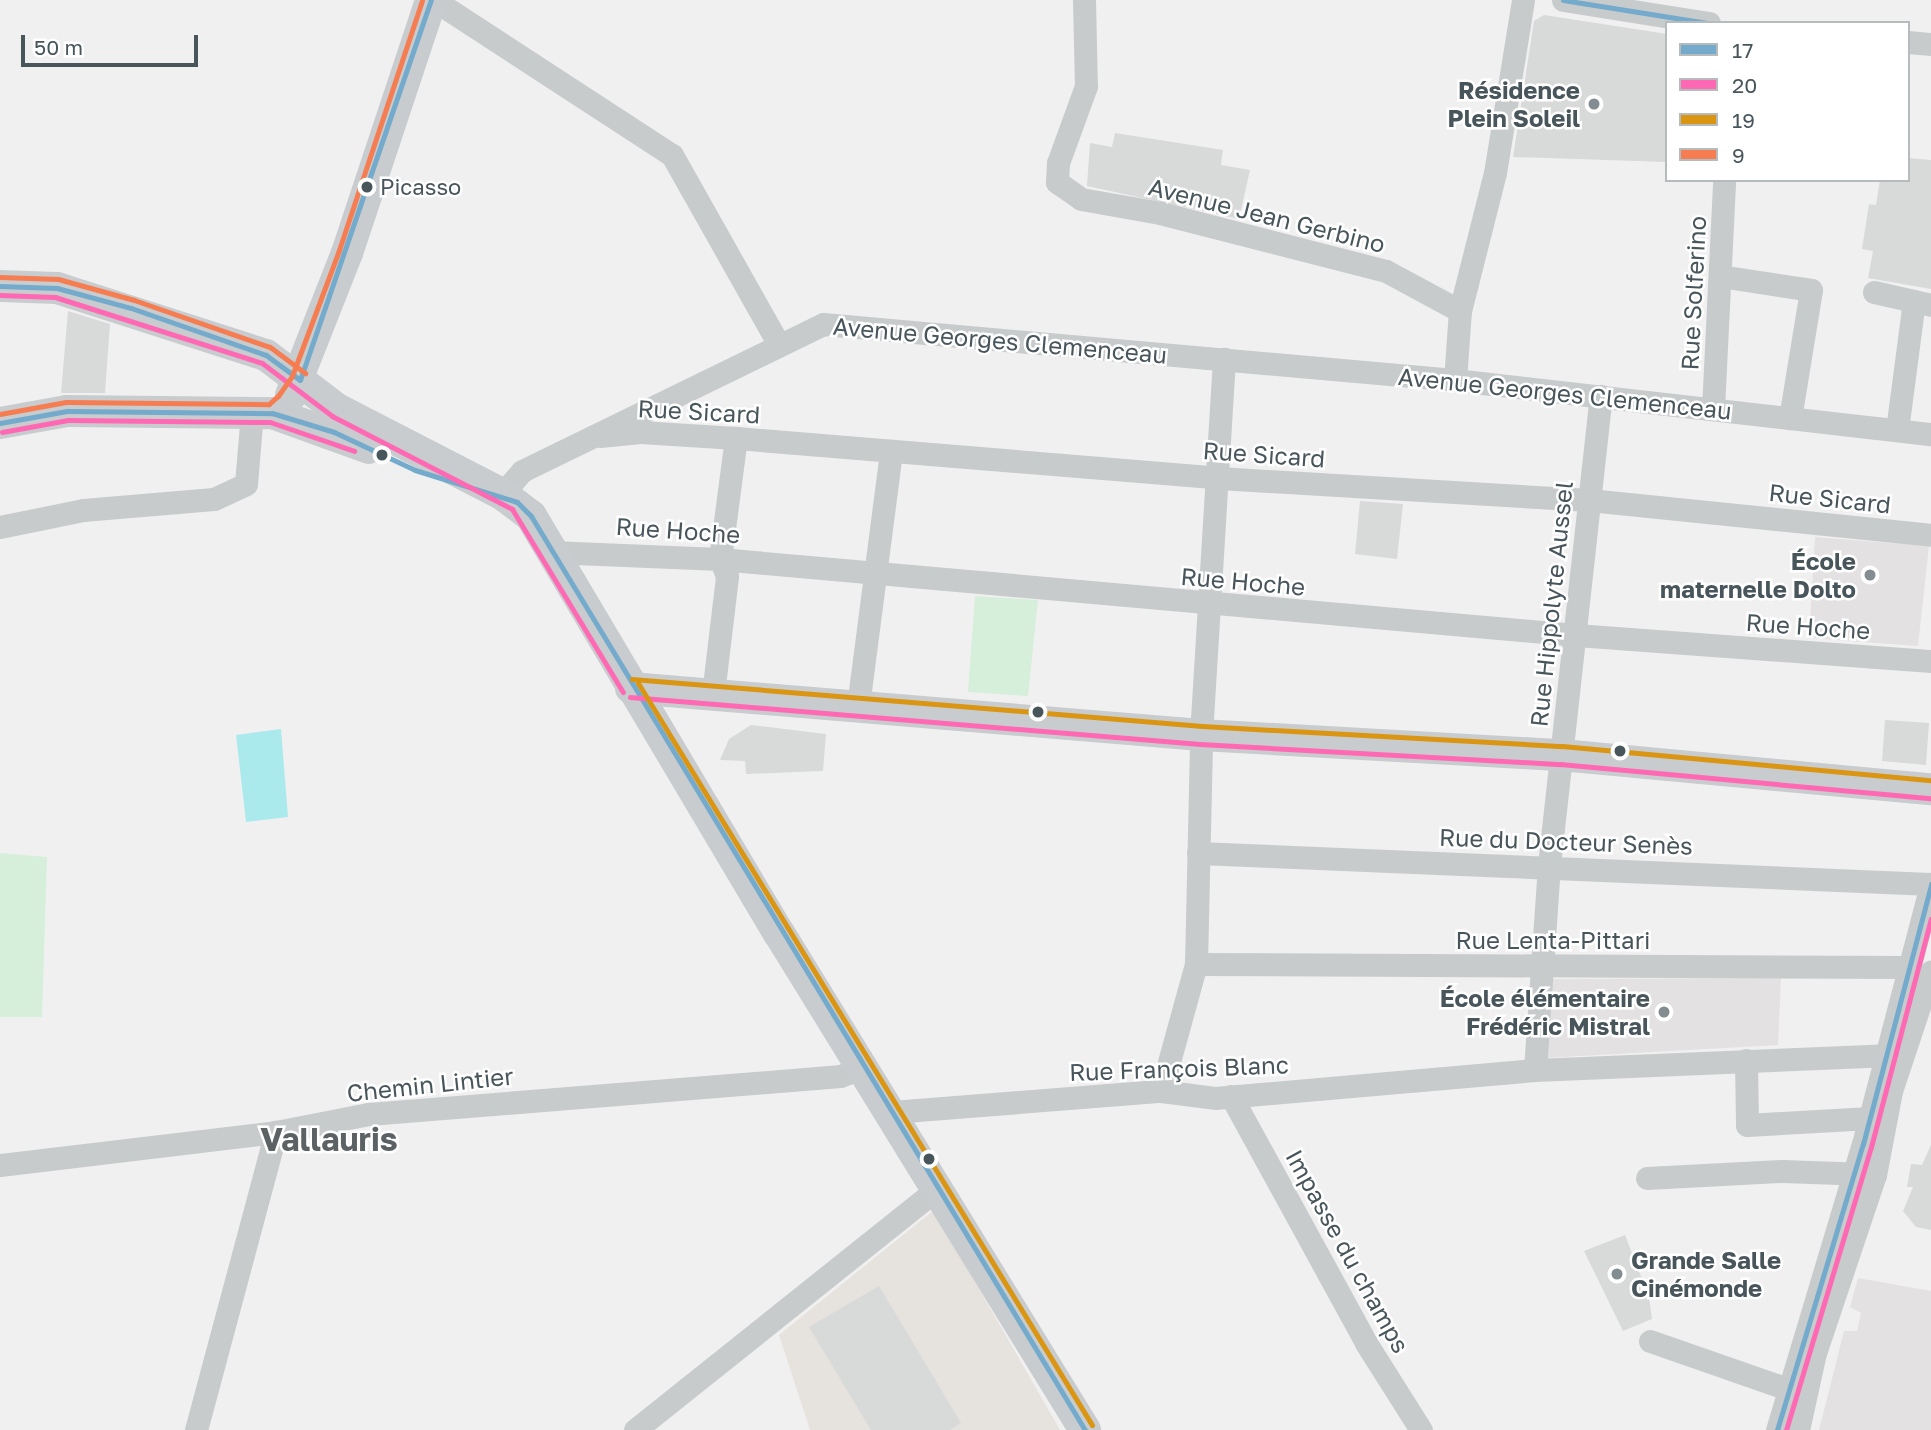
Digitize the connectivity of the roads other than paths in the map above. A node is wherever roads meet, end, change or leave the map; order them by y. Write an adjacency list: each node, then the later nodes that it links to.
1 (433, 0): 14 (street); 16 (main road)
2 (1084, 0): 13 (street, Avenue Jean Gerbino)
3 (1523, 0): 13 (street)
4 (1563, 0): 5 (street)
5 (1696, 21)
6 (1910, 42): 7 (street)
7 (1931, 44)
8 (1724, 182): 9 (street, Rue Solferino)
9 (1720, 276): 19 (street, Rue Solferino); 21 (street)
10 (0, 286): 16 (main road)
11 (1874, 292): 12 (street)
12 (1923, 303): 23 (street)
13 (1460, 311): 17 (street)
14 (778, 343): 15 (street, Avenue Georges Clemenceau); 25 (street, Avenue Georges Clemenceau)
15 (1224, 359): 17 (street, Avenue Georges Clemenceau); 28 (street)
16 (300, 380): 20 (main road); 29 (main road)
17 (1455, 380): 18 (street, Avenue Georges Clemenceau)
18 (1601, 396): 19 (street, Avenue Georges Clemenceau); 30 (street, Rue Hippolyte Aussel)
19 (1713, 409): 21 (street, Avenue Georges Clemenceau)
20 (262, 413): 22 (main road); 29 (main road); 31 (street)
21 (1790, 418): 23 (street, Avenue Georges Clemenceau)
22 (0, 423)
23 (1897, 430): 24 (street, Avenue Georges Clemenceau)
24 (1931, 434)
25 (594, 438): 26 (street, Rue Sicard); 29 (street, Avenue Georges Clemenceau)
26 (736, 438): 27 (street, Rue Sicard); 34 (street)
27 (891, 452): 28 (street, Rue Sicard); 35 (street)
28 (1218, 478): 30 (street, Rue Sicard); 36 (street)
29 (502, 494): 33 (main road)
30 (1589, 500): 32 (street, Rue Sicard); 37 (street, Rue Hippolyte Aussel)
31 (0, 527)
32 (1931, 535)
33 (551, 552): 34 (street, Rue Hoche); 39 (main road)
34 (720, 559): 35 (street, Rue Hoche); 40 (street)
35 (878, 576): 36 (street, Rue Hoche); 41 (street)
36 (1209, 604): 37 (street, Rue Hoche); 42 (street)
37 (1576, 635): 38 (street, Rue Hoche); 43 (street, Rue Hippolyte Aussel)
38 (1931, 661)
39 (631, 688): 40 (main road); 53 (main road)
40 (713, 694): 41 (main road)
41 (858, 706): 42 (main road)
42 (1201, 735): 43 (main road); 45 (street)
43 (1561, 755): 44 (main road); 46 (street, Rue Hippolyte Aussel)
44 (1931, 789)
45 (1198, 853): 46 (street, Rue du Docteur Senès); 49 (street)
46 (1549, 865): 47 (street, Rue du Docteur Senès); 50 (street, Rue Hippolyte Aussel)
47 (1930, 891): 48 (street)
48 (1921, 963): 50 (street, Rue Lenta-Pittari); 51 (street); 55 (street)
49 (1196, 964): 50 (street, Rue Lenta-Pittari); 56 (street)
50 (1543, 966): 54 (street, Rue Hippolyte Aussel)
51 (1886, 1055): 52 (street, Rue François Blanc); 55 (street)
52 (1746, 1060): 54 (street, Rue François Blanc); 59 (street)
53 (865, 1067): 58 (main road); 60 (street, Chemin Lintier)
54 (1535, 1070): 57 (street, Rue François Blanc)
55 (1887, 1080): 59 (street)
56 (1161, 1091): 57 (street, Rue François Blanc); 58 (street, Rue François Blanc)
57 (1231, 1096): 70 (street, Impasse du champs)
58 (892, 1112): 64 (main road)
59 (1873, 1126): 62 (street)
60 (276, 1132): 61 (street, Chemin Lintier); 67 (street)
61 (0, 1165)
62 (1864, 1174): 63 (street); 66 (street)
63 (1647, 1178)
64 (937, 1189): 68 (street); 69 (main road)
65 (1650, 1341): 66 (street)
66 (1796, 1392): 71 (street); 72 (street)
67 (196, 1430)
68 (635, 1430)
69 (1085, 1430)
70 (1421, 1430)
71 (1777, 1430)
72 (1798, 1430)

